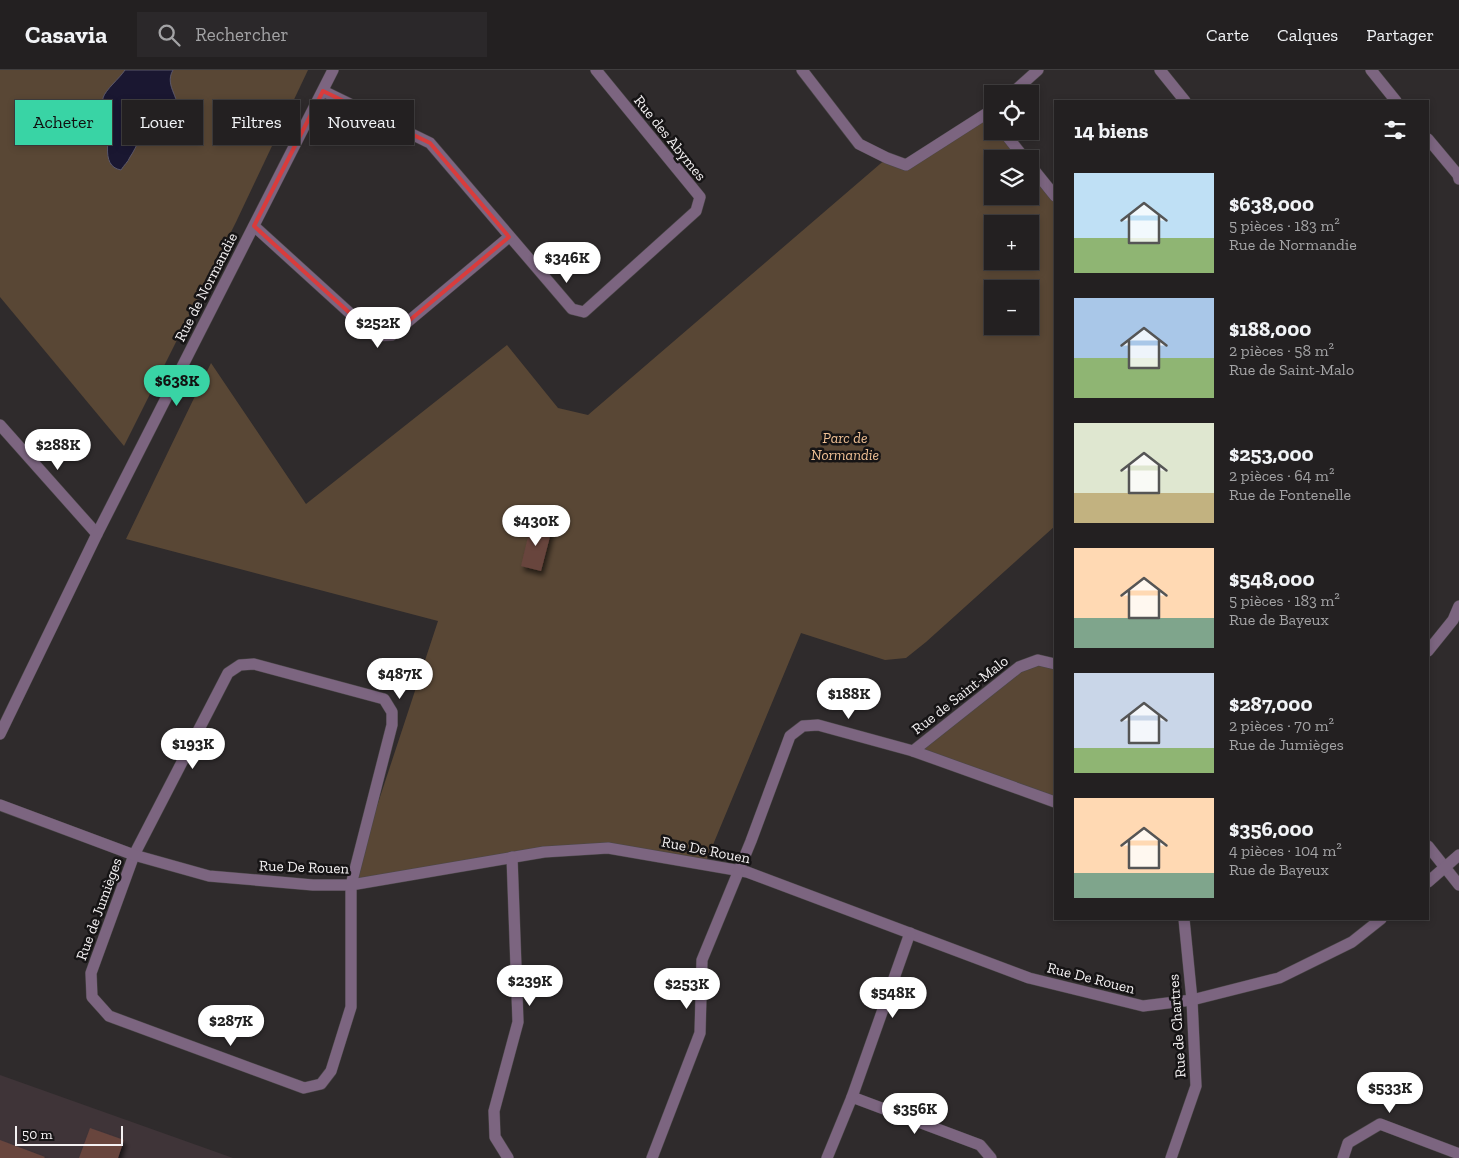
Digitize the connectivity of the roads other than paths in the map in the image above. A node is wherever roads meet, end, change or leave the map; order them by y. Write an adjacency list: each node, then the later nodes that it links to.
1 (334, 70): 8 (street, Rue de Normandie)
2 (596, 70): 19 (street, Rue des Abymes)
3 (802, 70): 11 (street)
4 (1038, 70): 7 (street)
5 (1160, 70): 9 (street)
6 (1371, 70): 10 (street)
7 (1021, 85)
8 (323, 91): 18 (street, Rue de Normandie); 19 (street, Rue des Abymes)
9 (1184, 100)
10 (1395, 100)
11 (984, 118)
12 (1010, 140): 14 (street)
13 (1429, 140): 16 (street)
14 (1018, 150)
15 (1039, 176): 17 (street)
16 (1458, 176)
17 (1054, 195)
18 (254, 226): 19 (street); 21 (street, Rue de Normandie)
19 (509, 237)
20 (0, 425): 21 (street)
21 (97, 534): 25 (street, Rue de Normandie)
22 (1459, 606): 23 (street)
23 (1429, 650)
24 (1054, 664): 26 (street, Rue de Saint-Malo)
25 (0, 734)
26 (913, 751): 27 (street, Rue de Saint-Malo); 34 (street, Rue de Saint-Malo)
27 (1054, 802)
28 (0, 805): 30 (street, Rue De Rouen)
29 (1429, 847): 33 (street)
30 (134, 855): 36 (street, Rue De Rouen); 36 (street, Rue de Jumièges); 36 (street, Rue de Jumièges)
31 (1459, 855): 33 (street)
32 (512, 857): 34 (street, Rue De Rouen); 36 (street, Rue De Rouen); 44 (street)
33 (1444, 869): 35 (street); 37 (street)
34 (739, 870): 40 (street, Rue De Rouen); 45 (street, Rue de Saint-Malo)
35 (1429, 881)
36 (351, 885)
37 (1459, 885)
38 (1184, 920): 41 (street, Rue de Chartres)
39 (1380, 920): 41 (street, Rue De Rouen)
40 (910, 933): 41 (street, Rue De Rouen); 42 (street)
41 (1192, 1000): 48 (street, Rue de Chartres)
42 (852, 1097): 46 (street); 47 (street)
43 (1459, 1154): 49 (street)
44 (508, 1158)
45 (652, 1158)
46 (827, 1158)
47 (991, 1158)
48 (1171, 1158)
49 (1343, 1158)

